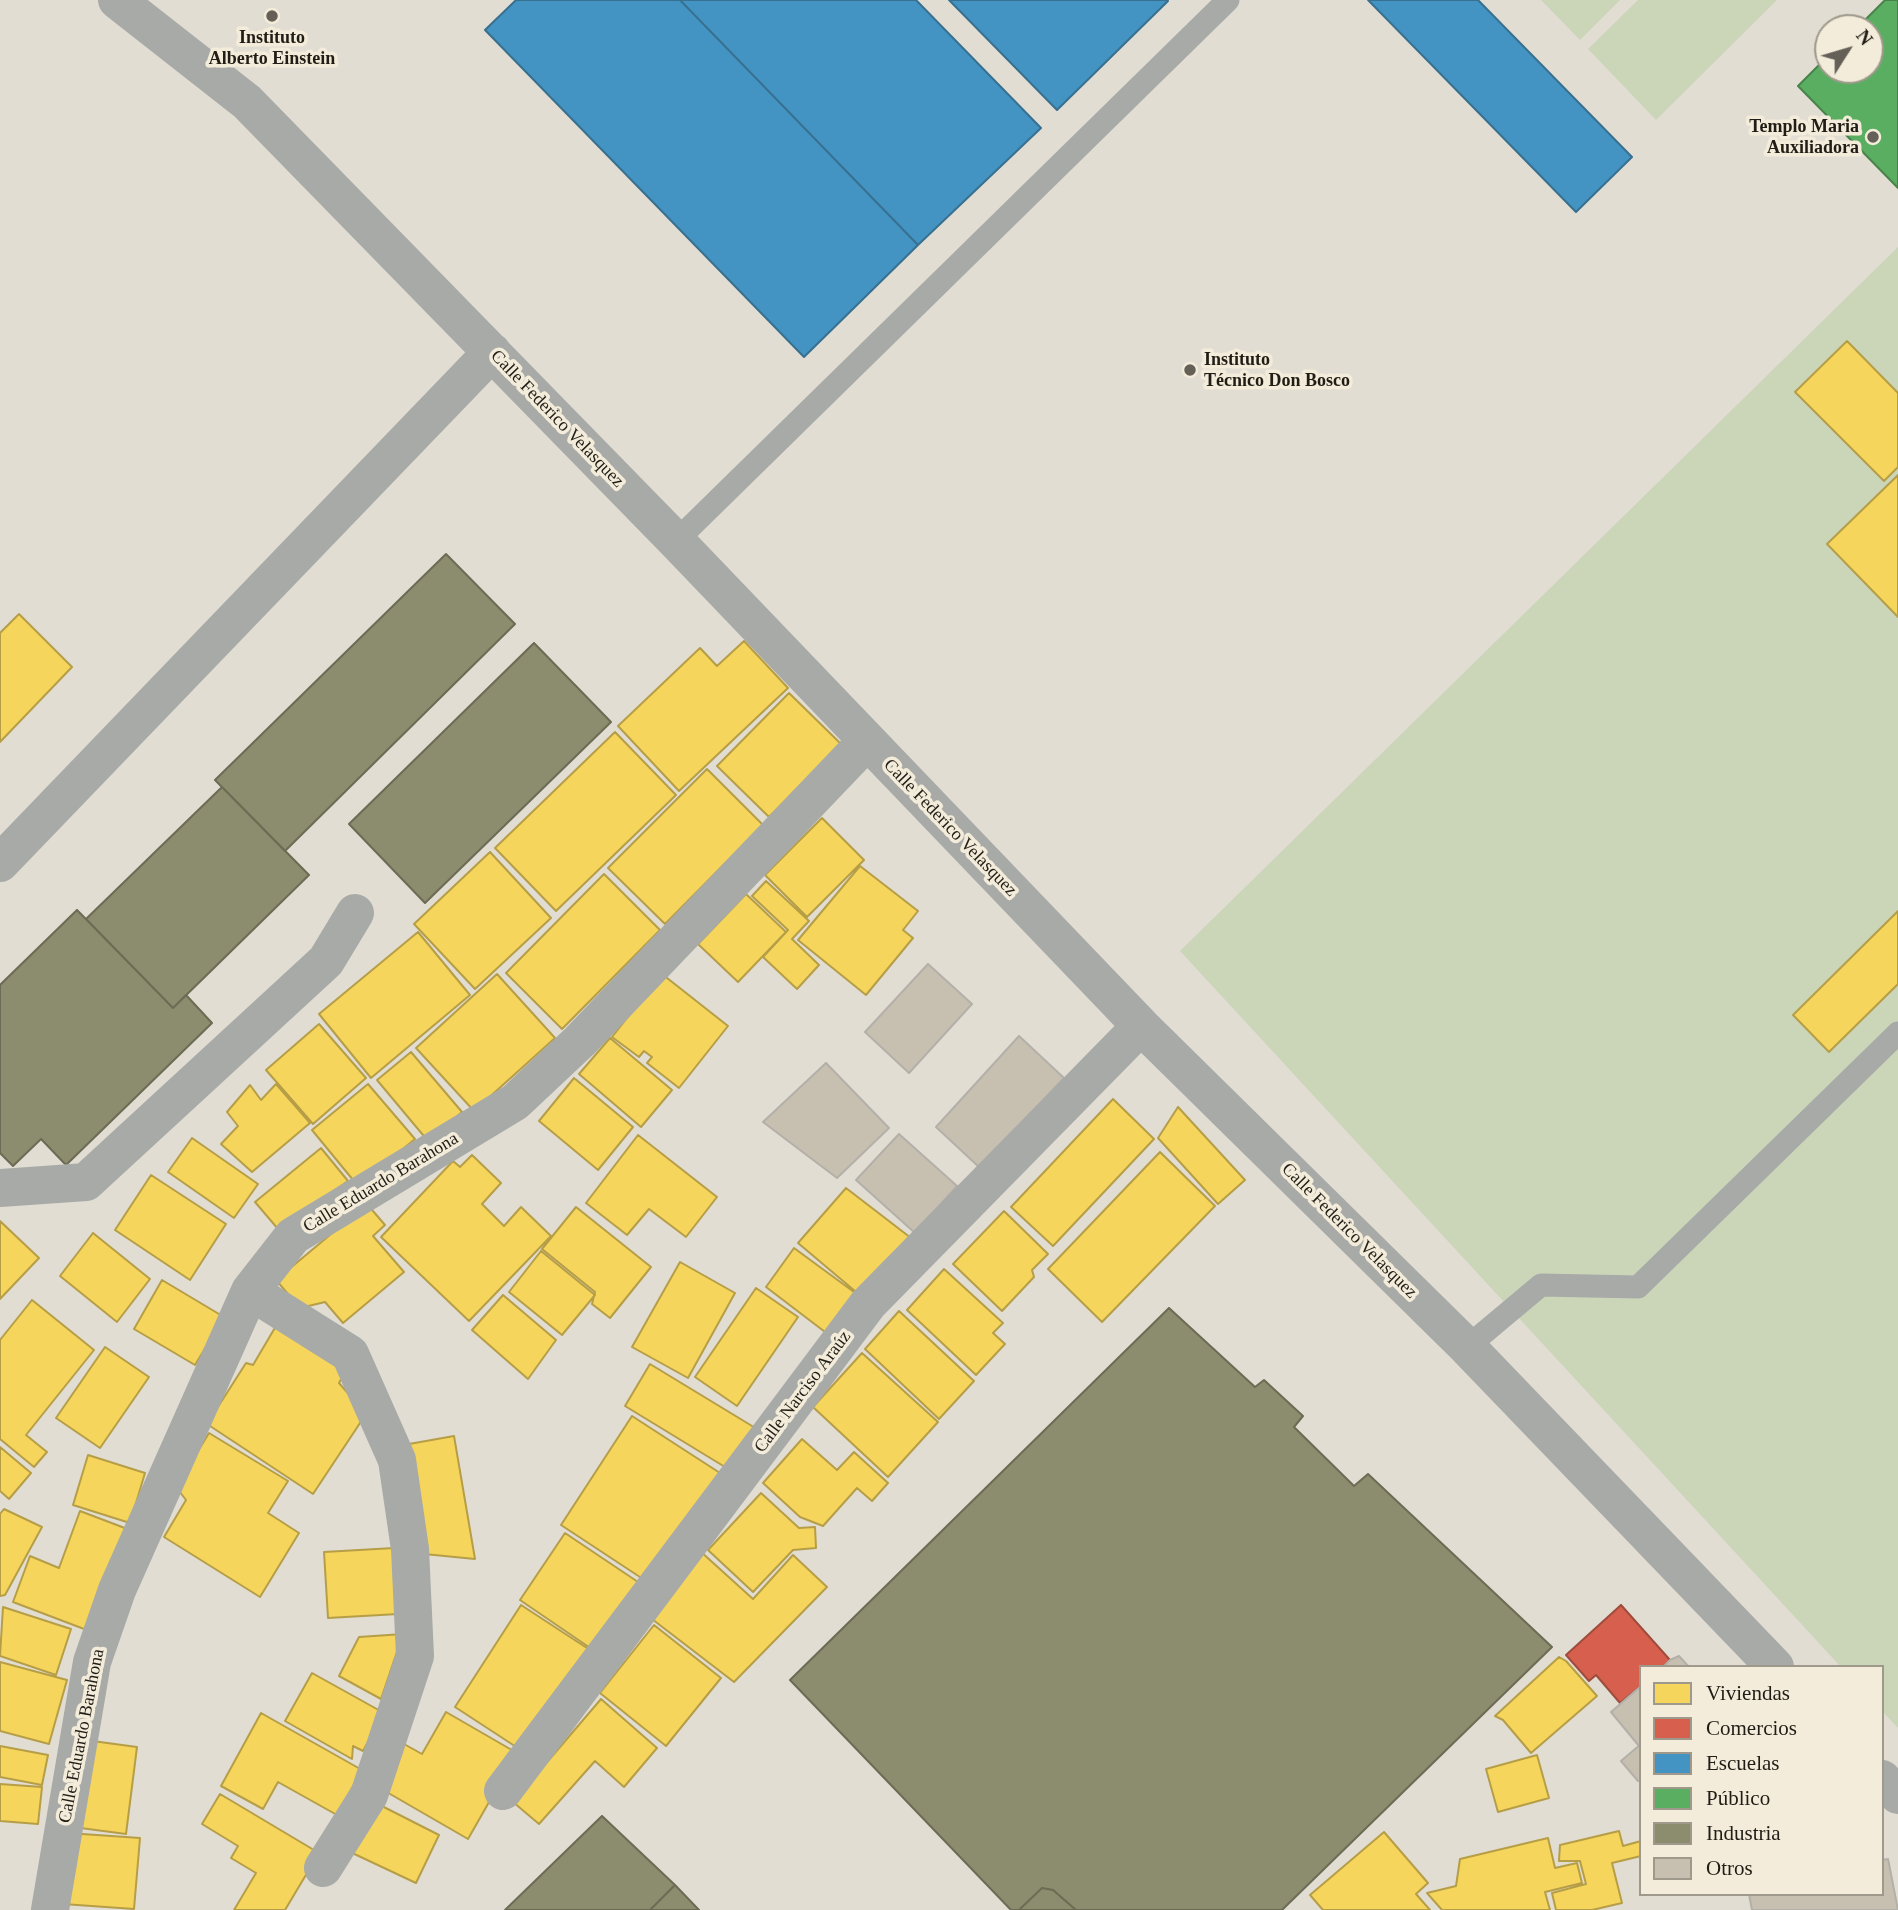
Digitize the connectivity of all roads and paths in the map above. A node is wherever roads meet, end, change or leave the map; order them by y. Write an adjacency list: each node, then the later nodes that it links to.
1 (117, 0): 3 (street, Calle Federico Velasquez)
2 (1228, 0): 4 (lane)
3 (492, 352): 4 (street, Calle Federico Velasquez); 6 (street)
4 (676, 541): 5 (street, Calle Federico Velasquez)
5 (866, 741): 8 (street, Calle Federico Velasquez); 11 (street, Calle Eduardo Barahona)
6 (0, 863)
7 (355, 913): 10 (street)
8 (1141, 1026): 12 (street, Calle Federico Velasquez); 15 (street, Calle Narciso Araúz)
9 (1898, 1033): 12 (lane)
10 (0, 1188)
11 (250, 1291): 17 (street); 18 (street, Calle Eduardo Barahona)
12 (1467, 1347): 13 (street, Calle Federico Velasquez)
13 (1773, 1665)
14 (1884, 1781): 16 (street)
15 (503, 1791)
16 (1898, 1795)
17 (323, 1868)
18 (50, 1910)

